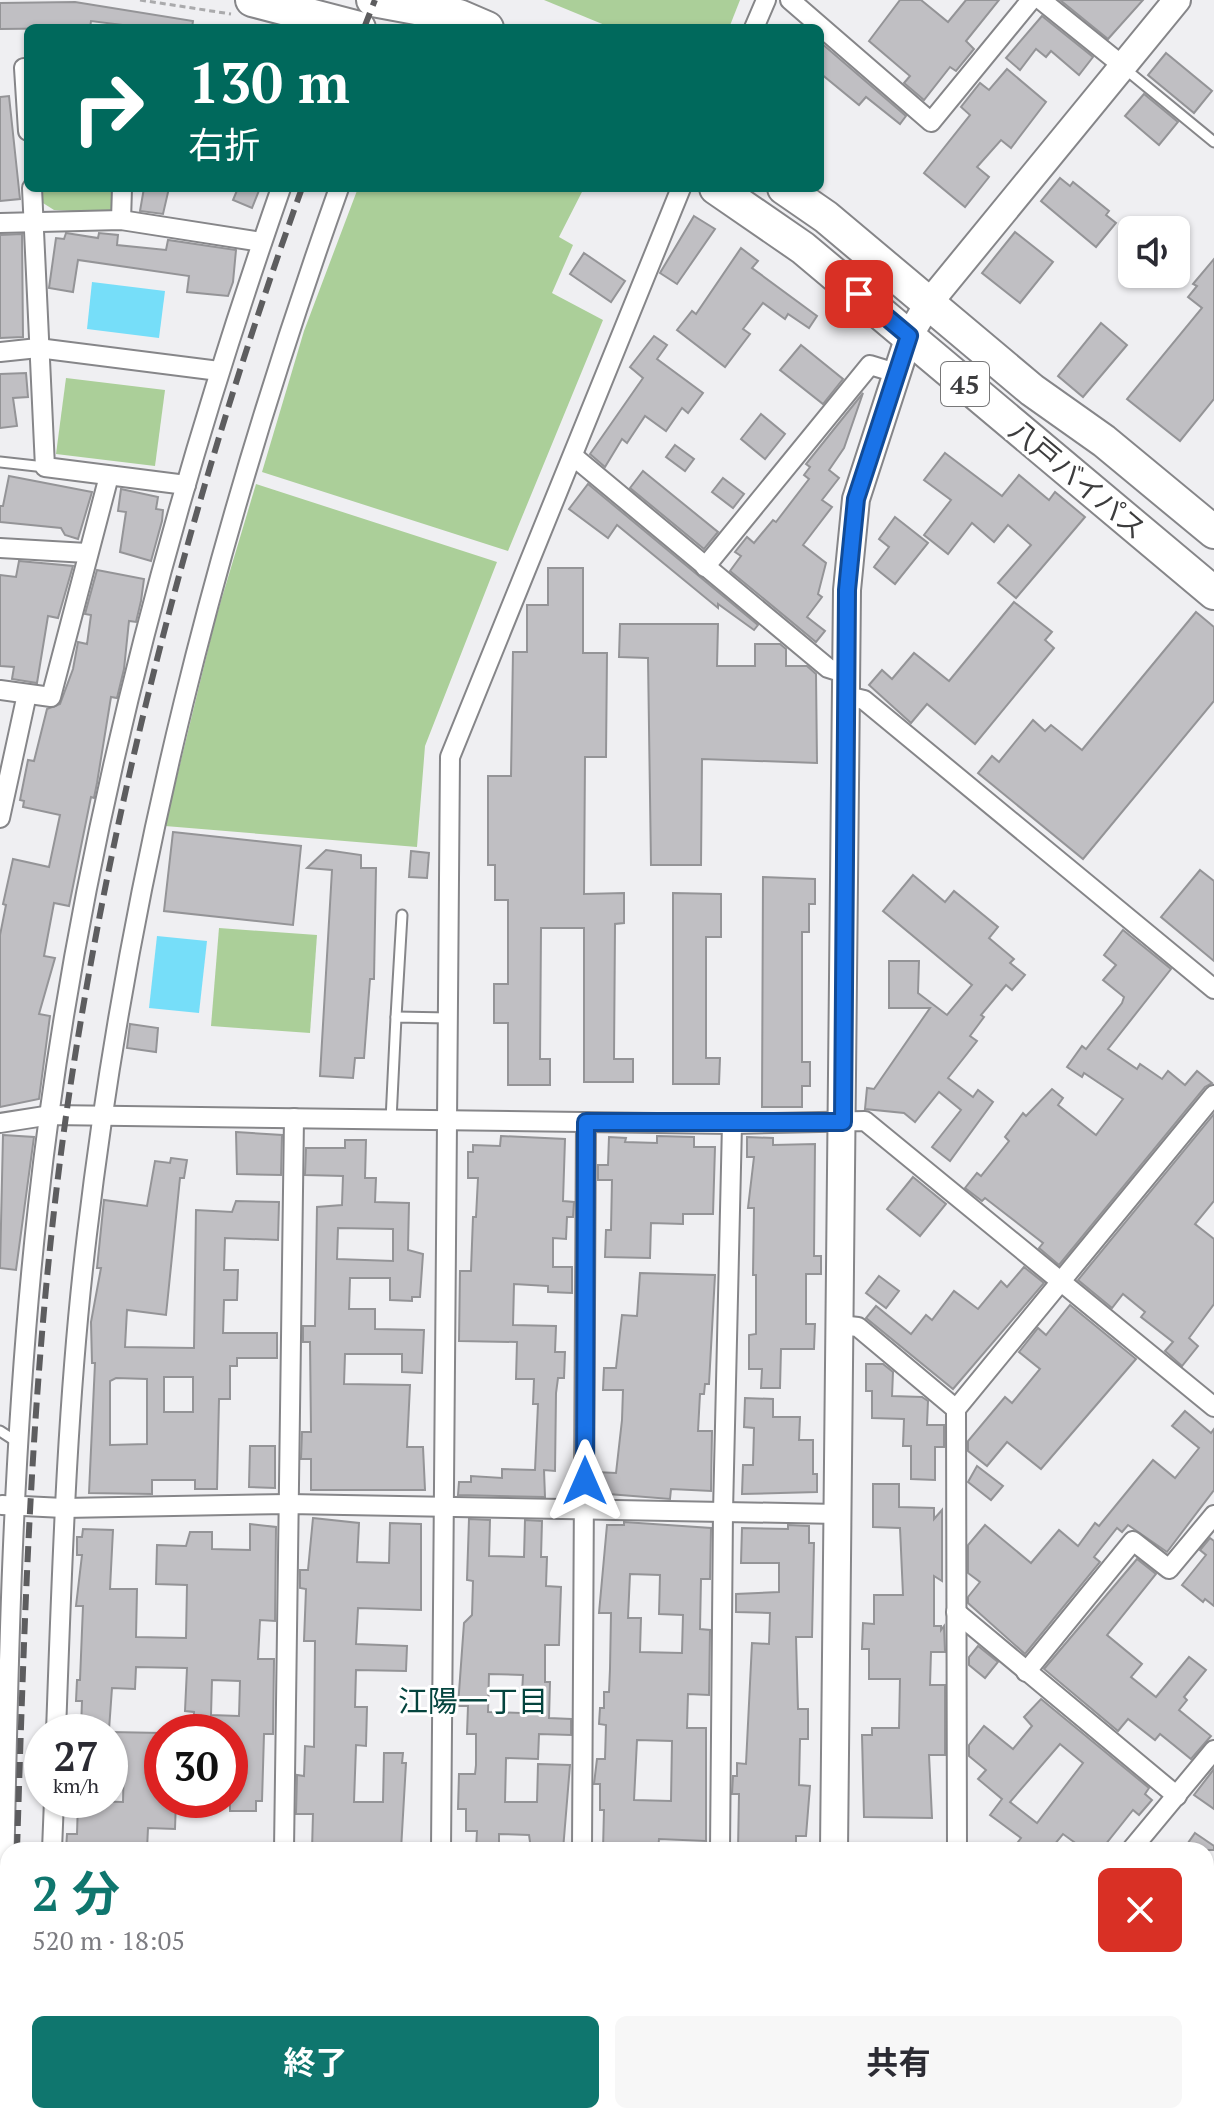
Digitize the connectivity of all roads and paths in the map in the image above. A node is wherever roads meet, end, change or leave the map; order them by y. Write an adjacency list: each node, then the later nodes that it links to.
1 (140, 0): 9 (path)
2 (373, 0): 11 (highway)
3 (424, 0): 11 (highway)
4 (766, 0): 13 (street)
5 (790, 0): 14 (street)
6 (1031, 0): 15 (street)
7 (1041, 0): 16 (street)
8 (1177, 0): 16 (street)
9 (246, 8): 10 (highway)
10 (346, 20): 12 (highway)
11 (473, 22)
12 (373, 24)
13 (756, 24)
14 (818, 24)
15 (824, 29)
16 (1123, 66): 17 (lane); 29 (street)
17 (1214, 142)
18 (32, 192): 25 (street)
19 (122, 192): 26 (street)
20 (280, 192): 28 (street)
21 (338, 192): 57 (street)
22 (679, 192): 36 (street)
23 (722, 192): 30 (highway, 八戸バイパス / 45)
24 (790, 192): 29 (highway, 八戸バイパス / 45)
25 (34, 220): 26 (street); 27 (street); 31 (street)
26 (121, 220): 28 (street)
27 (0, 223)
28 (262, 242): 33 (street)
29 (928, 304): 30 (street); 35 (highway, 八戸バイパス / 45)
30 (909, 336): 34 (street); 46 (highway, 八戸バイパス / 45)
31 (38, 348): 32 (street); 33 (street); 38 (street)
32 (0, 352)
33 (219, 371): 40 (street)
34 (896, 373): 45 (street); 47 (street)
35 (1032, 390): 41 (highway, 八戸バイパス / 45); 44 (highway, 45)
36 (573, 456): 45 (street); 54 (street)
37 (0, 462): 38 (lane)
38 (45, 467): 39 (street)
39 (109, 476): 40 (street); 43 (street)
40 (186, 485): 56 (street)
41 (1214, 532)
42 (0, 548): 43 (street)
43 (87, 553): 49 (street)
44 (1214, 555)
45 (705, 567): 47 (street)
46 (1214, 593)
47 (847, 685): 52 (street); 62 (street)
48 (0, 690): 49 (street)
49 (27, 694): 50 (street)
50 (0, 818)
51 (402, 915): 53 (lane)
52 (1214, 989)
53 (396, 1017): 54 (lane); 59 (lane)
54 (449, 1018): 60 (street)
55 (1214, 1095): 65 (street)
56 (51, 1115): 57 (street); 63 (street); 70 (street)
57 (103, 1116): 58 (street); 73 (street)
58 (294, 1118): 59 (street); 72 (street)
59 (391, 1120): 60 (street)
60 (448, 1121): 61 (street); 74 (street)
61 (586, 1122): 64 (street); 75 (street)
62 (843, 1122): 64 (street); 65 (street); 66 (street)
63 (0, 1123)
64 (732, 1124): 76 (street)
65 (1060, 1281): 67 (street); 68 (street)
66 (840, 1325): 68 (street); 77 (street)
67 (1214, 1407)
68 (956, 1409): 79 (street)
69 (0, 1431): 70 (lane)
70 (17, 1442): 71 (street)
71 (6, 1504): 73 (street); 85 (street)
72 (289, 1504): 73 (street); 74 (street); 87 (street)
73 (64, 1508): 81 (street)
74 (444, 1509): 75 (street); 88 (street)
75 (585, 1511): 76 (street); 89 (street)
76 (723, 1512): 77 (street); 90 (street)
77 (839, 1514): 91 (street)
78 (1214, 1515): 80 (street)
79 (956, 1612): 80 (street); 92 (street)
80 (1026, 1672): 83 (street)
81 (57, 1714)
82 (1214, 1750): 83 (street)
83 (1177, 1796): 93 (street)
84 (53, 1818): 86 (street)
85 (2, 1842)
86 (52, 1842)
87 (284, 1842)
88 (441, 1842)
89 (582, 1842)
90 (720, 1842)
91 (834, 1842)
92 (957, 1842)
93 (1138, 1842)

